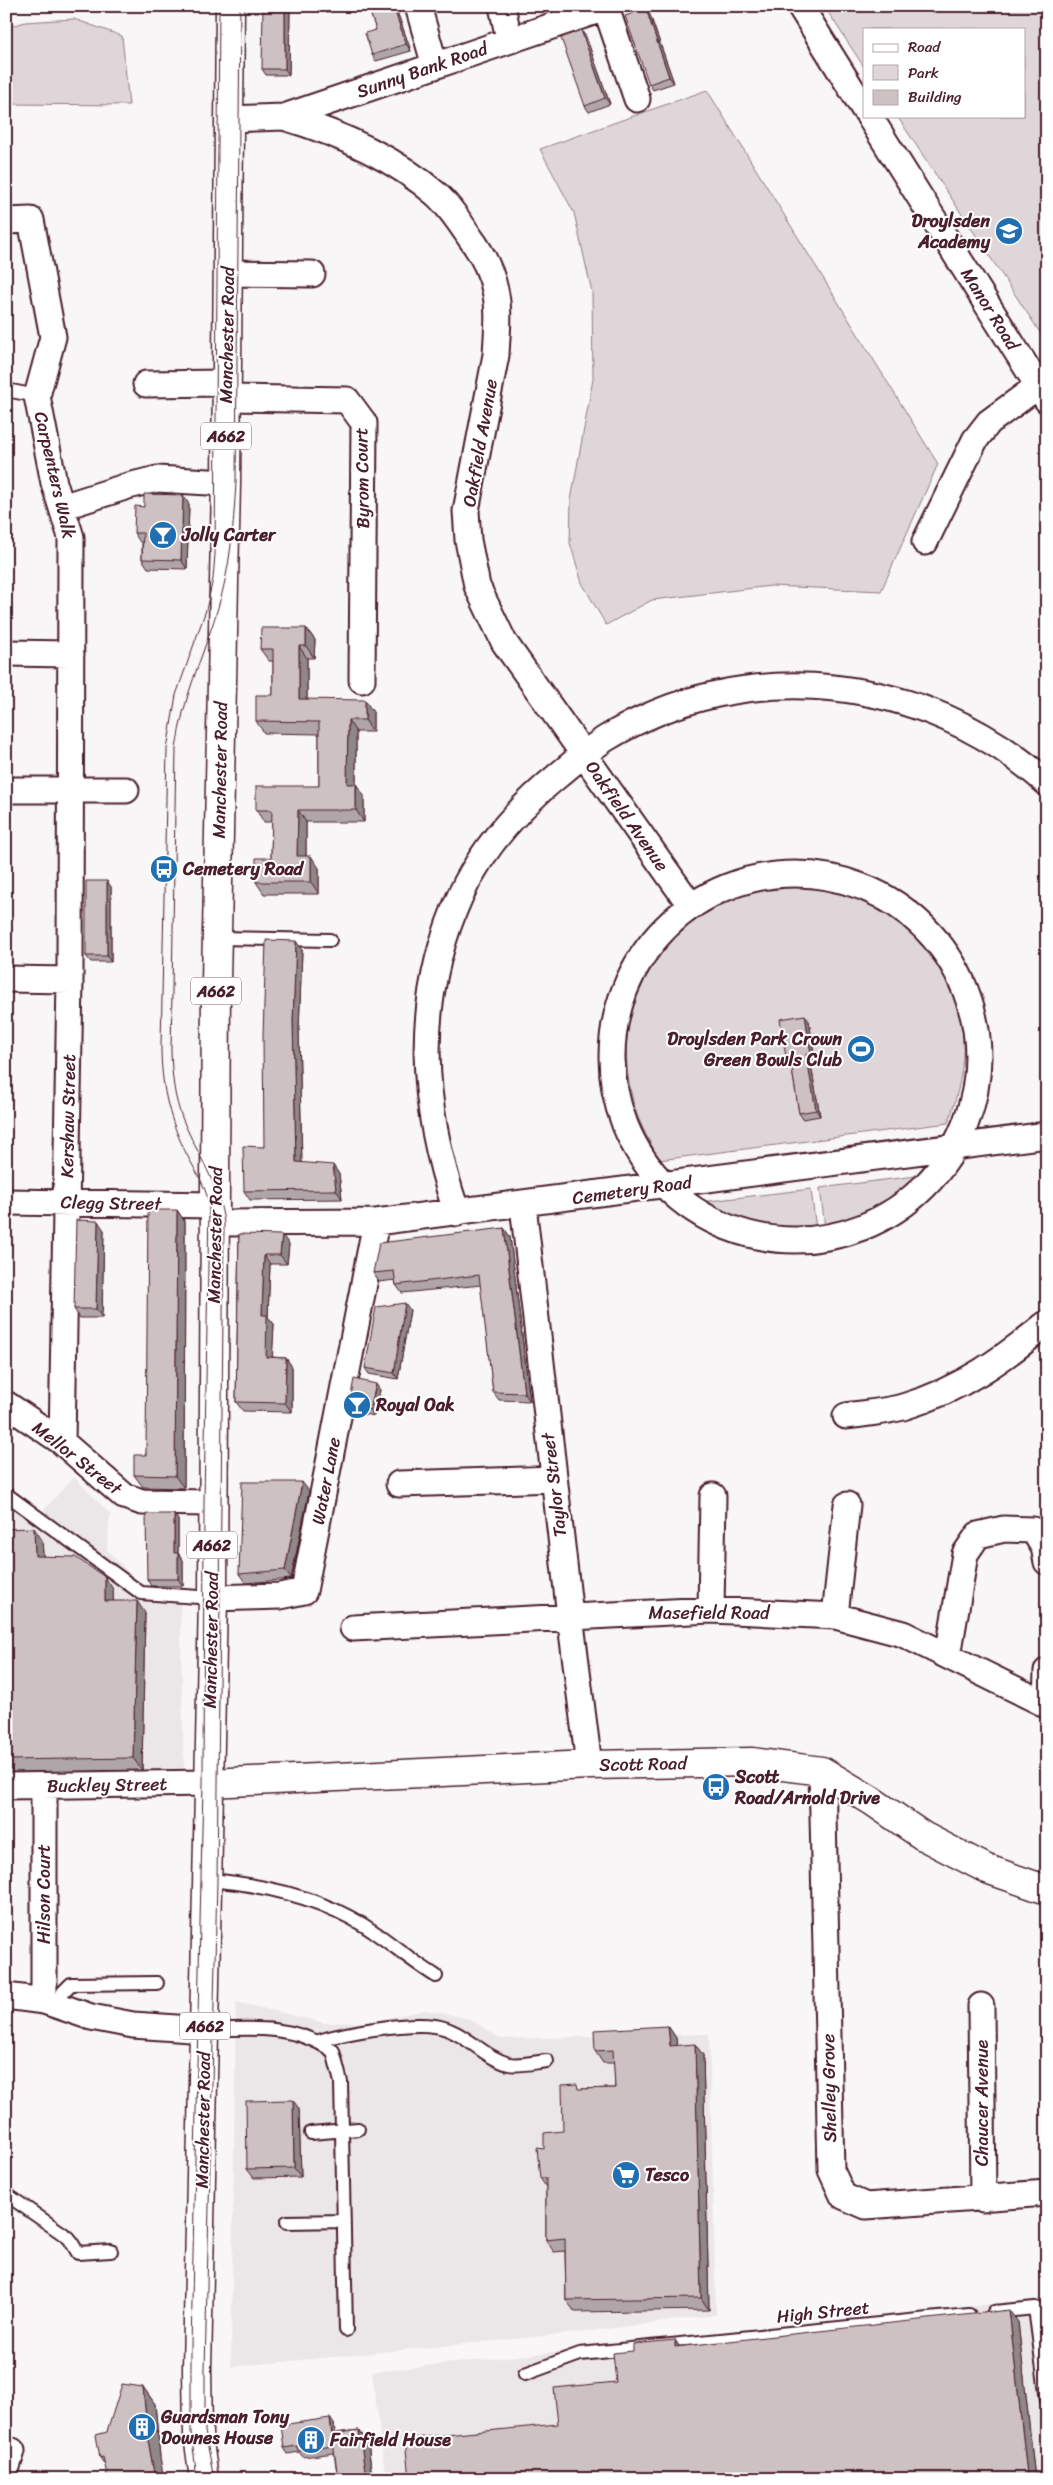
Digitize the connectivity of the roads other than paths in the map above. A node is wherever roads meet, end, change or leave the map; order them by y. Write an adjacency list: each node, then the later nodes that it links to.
1 (230, 6): 12 (main road, Manchester Road / A662)
2 (418, 6): 7 (street)
3 (502, 6): 6 (street)
4 (800, 6): 9 (street)
5 (608, 7): 6 (street, Sunny Bank Road); 8 (street)
6 (510, 40): 7 (street, Sunny Bank Road)
7 (436, 66): 10 (street, Sunny Bank Road)
8 (637, 99)
9 (863, 107)
10 (284, 117): 12 (street, Sunny Bank Road); 27 (street, Oakfield Avenue)
11 (870, 118): 19 (street, Manor Road)
12 (229, 119): 14 (main road, Manchester Road / A662)
13 (6, 221): 20 (street, Carpenters Walk)
14 (228, 273): 15 (street); 18 (main road, Manchester Road / A662)
15 (312, 274)
16 (146, 384): 18 (street)
17 (6, 390): 20 (lane)
18 (226, 391): 21 (main road, Manchester Road / A662); 26 (street, Byrom Court)
19 (1042, 393): 23 (street)
20 (37, 396): 22 (street, Carpenters Walk)
21 (226, 482): 22 (street); 33 (main road, Manchester Road / A662)
22 (62, 507): 25 (street, Carpenters Walk)
23 (925, 542)
24 (6, 653): 25 (street)
25 (71, 654): 30 (street, Carpenters Walk)
26 (362, 680)
27 (584, 754): 28 (street); 32 (street, Oakfield Avenue); 43 (street)
28 (1047, 783)
29 (6, 790): 30 (street)
30 (70, 790): 31 (street); 36 (street, Kershaw Street)
31 (126, 790)
32 (691, 906): 38 (street); 39 (street)
33 (217, 938): 34 (lane); 44 (main road, Manchester Road / A662)
34 (330, 940)
35 (6, 979): 36 (street)
36 (70, 980): 41 (street, Kershaw Street)
37 (1047, 1135): 38 (street, Cemetery Road)
38 (953, 1147): 39 (street, Cemetery Road); 39 (street)
39 (661, 1187): 42 (street, Cemetery Road)
40 (6, 1202): 41 (street, Clegg Street)
41 (66, 1203): 44 (street, Clegg Street); 49 (street, Kershaw Street)
42 (523, 1205): 43 (street, Cemetery Road); 50 (street, Taylor Street)
43 (457, 1213): 45 (street, Cemetery Road)
44 (216, 1214): 45 (street, Cemetery Road); 54 (main road, Manchester Road / A662)
45 (376, 1222): 57 (street, Water Lane)
46 (1047, 1323): 48 (street)
47 (6, 1404): 49 (street, Mellor Street)
48 (846, 1416)
49 (62, 1442): 54 (street, Mellor Street)
50 (554, 1479): 51 (street); 59 (street, Taylor Street)
51 (400, 1484)
52 (6, 1494): 57 (lane)
53 (713, 1496): 58 (street)
54 (212, 1503): 57 (main road, Manchester Road / A662)
55 (846, 1505): 60 (street)
56 (1047, 1562): 62 (street)
57 (213, 1598): 67 (main road, Manchester Road / A662)
58 (711, 1610): 59 (street, Masefield Road); 60 (street, Masefield Road)
59 (570, 1616): 61 (street, Masefield Road); 65 (street, Taylor Street)
60 (836, 1616): 62 (street, Masefield Road)
61 (353, 1628)
62 (948, 1656): 64 (street, Masefield Road)
63 (1047, 1671): 64 (street)
64 (1046, 1705)
65 (589, 1765): 66 (main road, Scott Road); 67 (main road, Scott Road)
66 (822, 1770): 71 (main road, Scott Road); 85 (street, Shelley Grove)
67 (209, 1783): 69 (street, Buckley Street); 70 (main road, Manchester Road / A662)
68 (6, 1786): 69 (street, Buckley Street)
69 (44, 1786): 75 (street, Hilson Court)
70 (208, 1880): 72 (lane); 77 (main road, Manchester Road / A662)
71 (1047, 1890)
72 (436, 1976)
73 (157, 1983): 75 (lane)
74 (6, 1996): 75 (street)
75 (52, 2004): 77 (street)
76 (981, 2006): 85 (street, Chaucer Avenue)
77 (205, 2030): 78 (lane); 92 (main road, Manchester Road / A662)
78 (319, 2041): 79 (lane); 81 (lane)
79 (547, 2061)
80 (358, 2129): 81 (lane)
81 (342, 2131): 82 (lane); 86 (lane)
82 (311, 2133)
83 (1047, 2193): 85 (street, Shelley Grove)
84 (6, 2194): 88 (lane)
85 (983, 2199)
86 (344, 2221): 87 (lane); 89 (lane)
87 (287, 2222)
88 (111, 2251)
89 (346, 2330)
90 (525, 2374): 91 (lane, High Street)
91 (1047, 2400)
92 (203, 2474)

